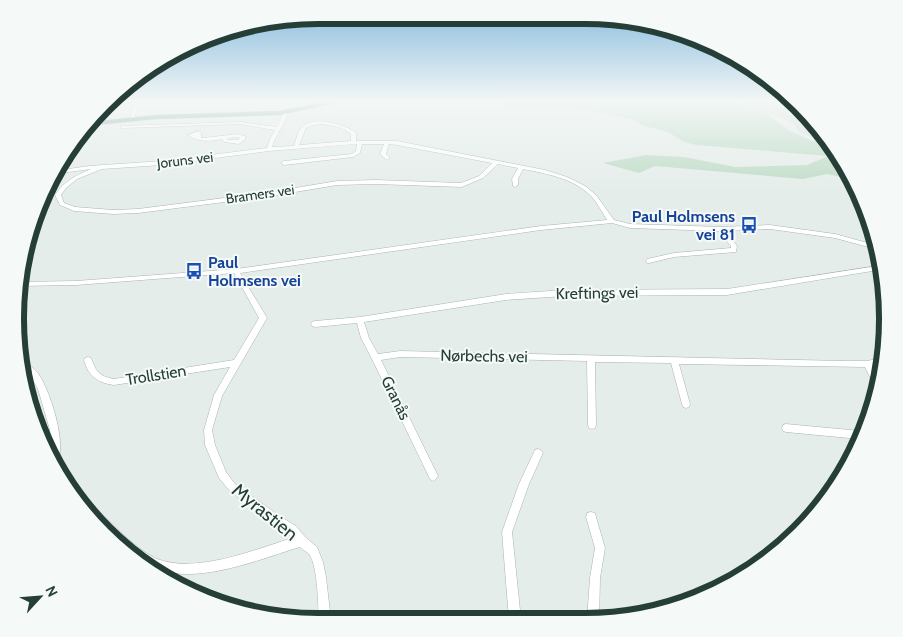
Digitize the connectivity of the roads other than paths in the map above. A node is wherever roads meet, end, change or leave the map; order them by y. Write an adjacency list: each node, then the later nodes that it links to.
1 (218, 132): 6 (street)
2 (276, 132): 11 (street)
3 (302, 132): 10 (street)
4 (350, 132): 8 (street)
5 (198, 138): 6 (street)
6 (214, 138): 7 (street)
7 (224, 138)
8 (357, 142): 9 (street, Joruns vei); 10 (street, Joruns vei); 13 (street)
9 (387, 142): 12 (street); 14 (street, Joruns vei)
10 (296, 147): 11 (street, Joruns vei)
11 (269, 149): 15 (street, Joruns vei)
12 (386, 158)
13 (284, 163)
14 (496, 163): 16 (street, Joruns vei); 19 (street, Bramers vei)
15 (100, 168): 17 (street, Joruns vei); 19 (street, Joruns vei)
16 (521, 168): 20 (street); 21 (street, Joruns vei)
17 (69, 170): 18 (street, Joruns vei); 19 (street)
18 (63, 171)
19 (75, 178)
20 (515, 185)
21 (612, 221): 22 (street); 26 (street)
22 (721, 228): 23 (street); 24 (street)
23 (870, 246)
24 (649, 261)
25 (875, 268): 28 (street, Kreftings vei)
26 (236, 271): 27 (street); 35 (street, Myrastien)
27 (26, 284)
28 (360, 320): 29 (street, Kreftings vei); 30 (street, Granås)
29 (315, 324)
30 (376, 358): 31 (street, Nørbechs vei); 45 (street, Granås)
31 (591, 358): 33 (street, Nørbechs vei); 40 (street)
32 (88, 360): 35 (street, Trollstien)
33 (674, 360): 36 (street, Nørbechs vei); 39 (street)
34 (876, 362): 36 (street, Nørbechs vei)
35 (236, 363): 48 (street, Myrastien)
36 (867, 364): 38 (street)
37 (28, 368): 43 (street)
38 (874, 377)
39 (686, 404)
40 (592, 425)
41 (786, 428): 42 (street)
42 (855, 434)
43 (55, 451)
44 (538, 453): 52 (street)
45 (433, 476)
46 (591, 517): 53 (street)
47 (109, 526): 49 (street)
48 (301, 541): 50 (street); 51 (street, Myrastien)
49 (126, 542)
50 (153, 563)
51 (324, 613)
52 (514, 613)
53 (594, 613)

